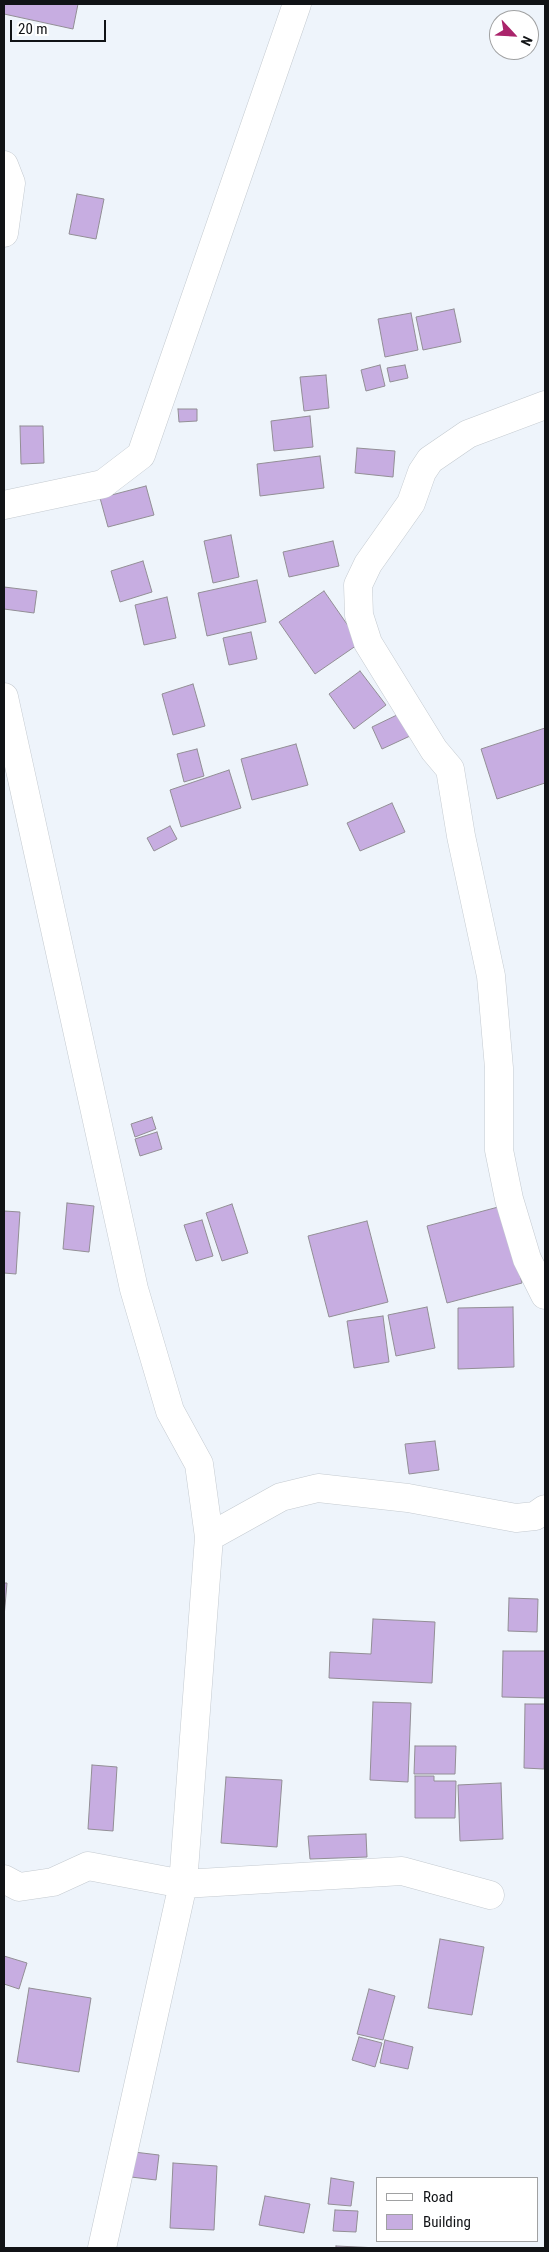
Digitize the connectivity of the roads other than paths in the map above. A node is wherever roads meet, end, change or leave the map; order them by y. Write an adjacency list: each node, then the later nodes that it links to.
1 (297, 4): 5 (street)
2 (4, 165): 3 (street)
3 (4, 232)
4 (545, 405): 7 (street)
5 (4, 505)
6 (4, 697): 9 (street)
7 (545, 1295)
8 (545, 1509): 9 (street)
9 (209, 1536): 11 (street)
10 (4, 1879): 11 (street)
11 (183, 1884): 12 (street); 13 (street)
12 (490, 1895)
13 (102, 2248)

